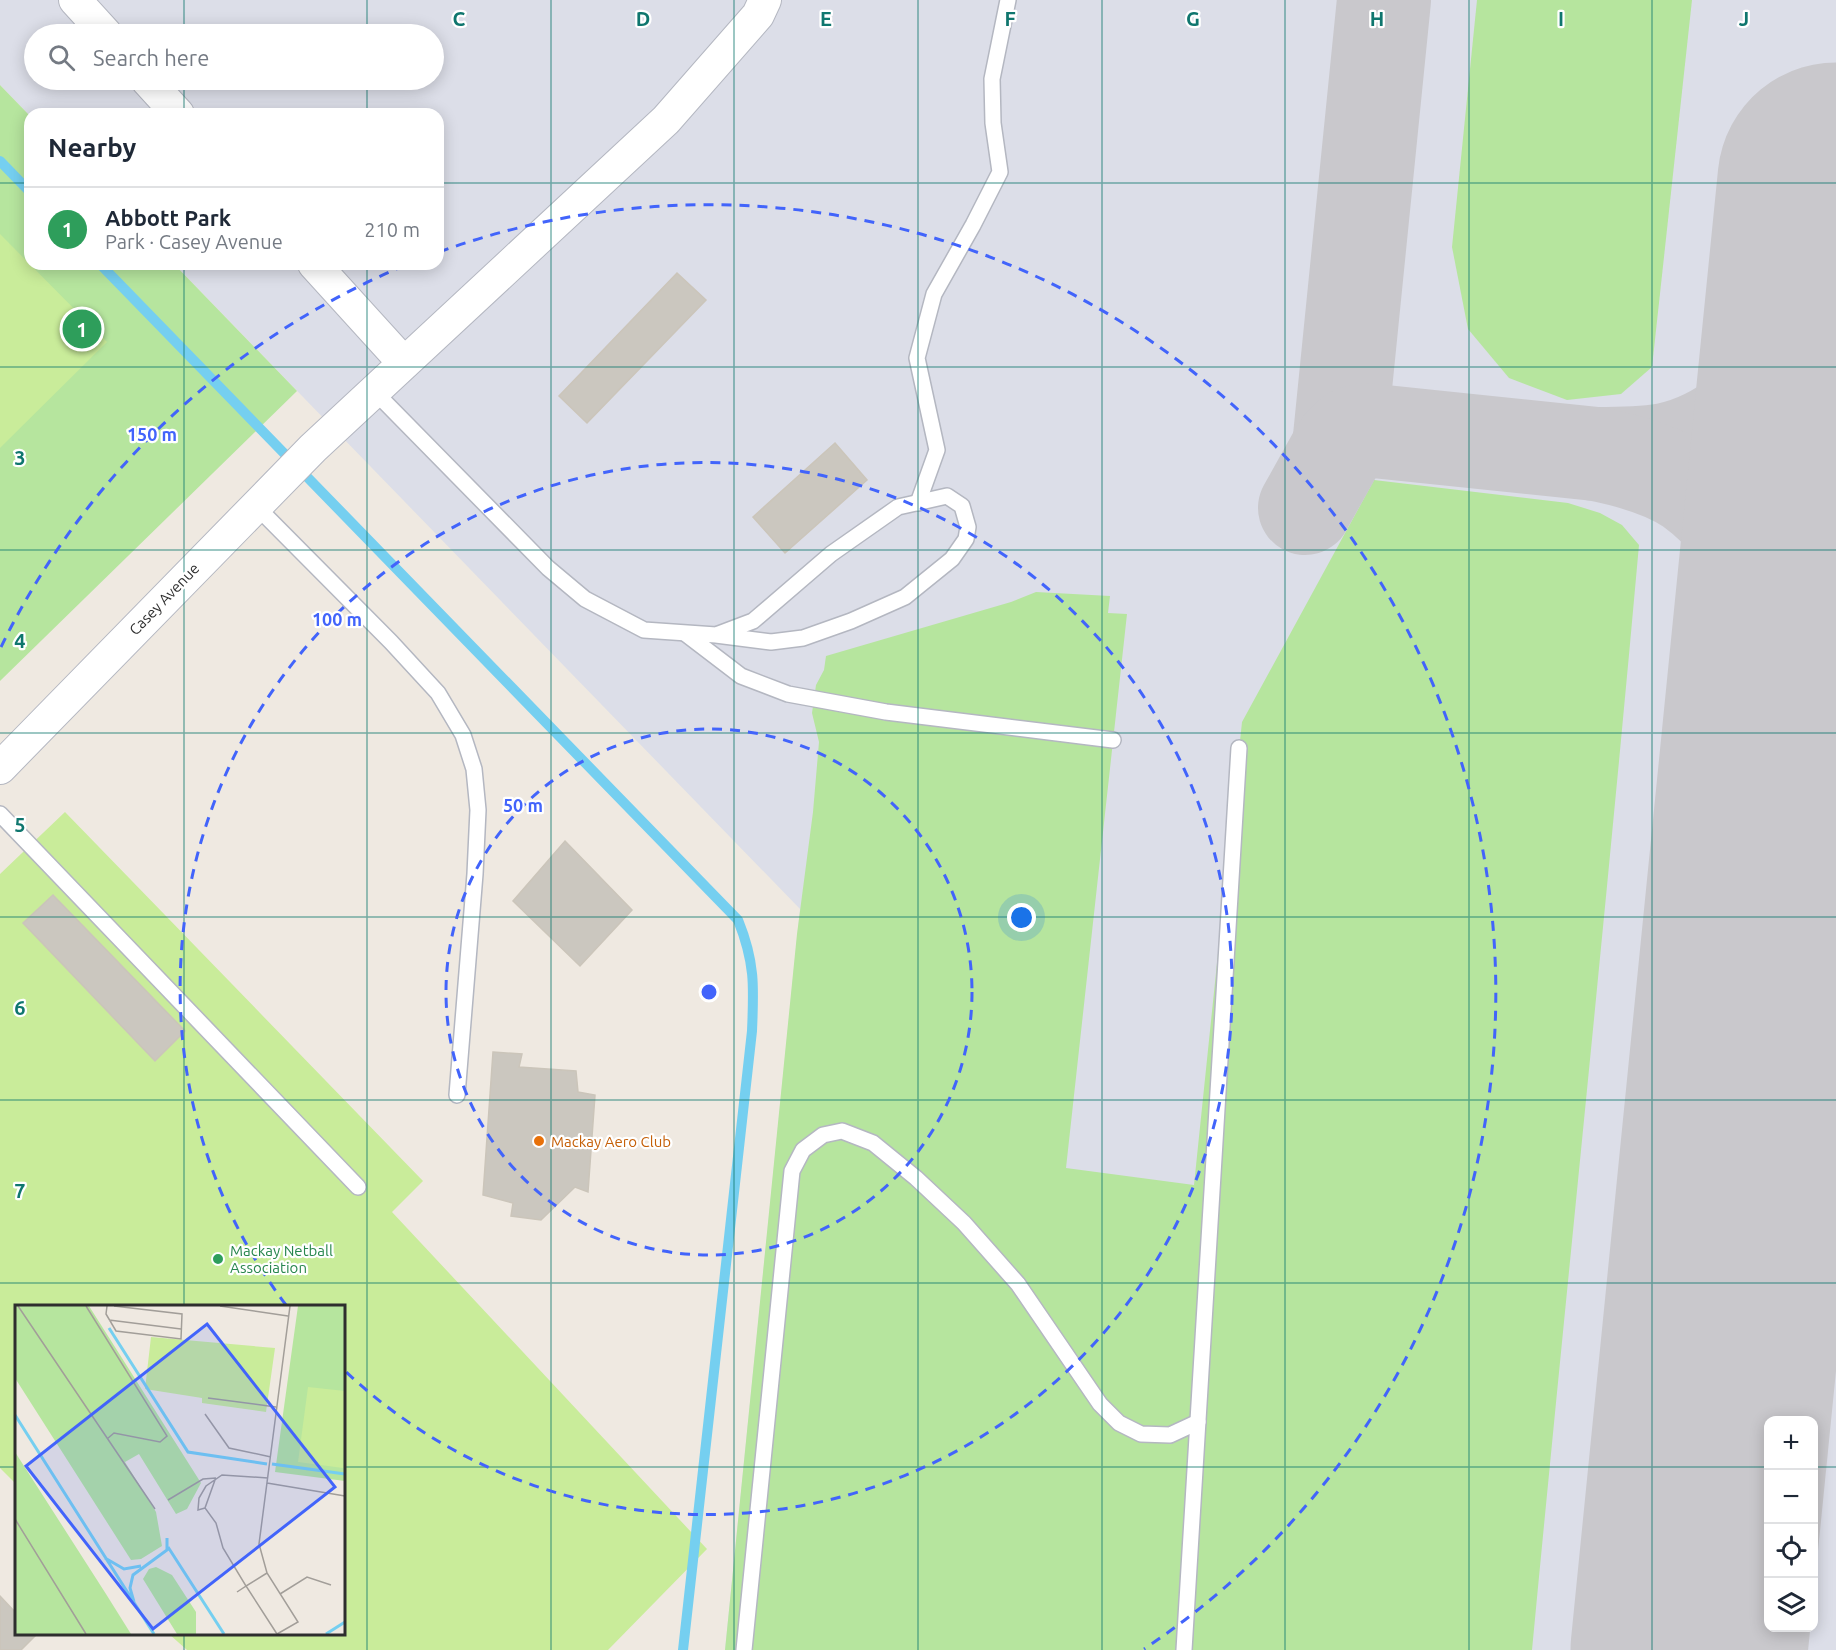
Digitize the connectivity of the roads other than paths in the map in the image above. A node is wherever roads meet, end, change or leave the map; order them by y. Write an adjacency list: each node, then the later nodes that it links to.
1 (75, 0): 4 (street)
2 (765, 0): 8 (street, Casey Avenue)
3 (1008, 0): 11 (lane)
4 (97, 24)
5 (156, 90): 6 (street)
6 (173, 108)
7 (319, 270): 8 (street)
8 (404, 363): 9 (street, Casey Avenue)
9 (375, 392): 10 (street, Casey Avenue); 12 (lane)
10 (263, 498): 16 (street, Casey Avenue); 18 (lane)
11 (918, 503): 13 (lane); 13 (lane)
12 (686, 634): 13 (lane); 14 (lane)
13 (716, 635)
14 (1113, 740)
15 (1239, 748): 20 (lane)
16 (0, 768)
17 (0, 814): 19 (lane)
18 (457, 1095)
19 (358, 1187)
20 (1198, 1422): 21 (lane); 22 (lane)
21 (744, 1650)
22 (1184, 1650)

